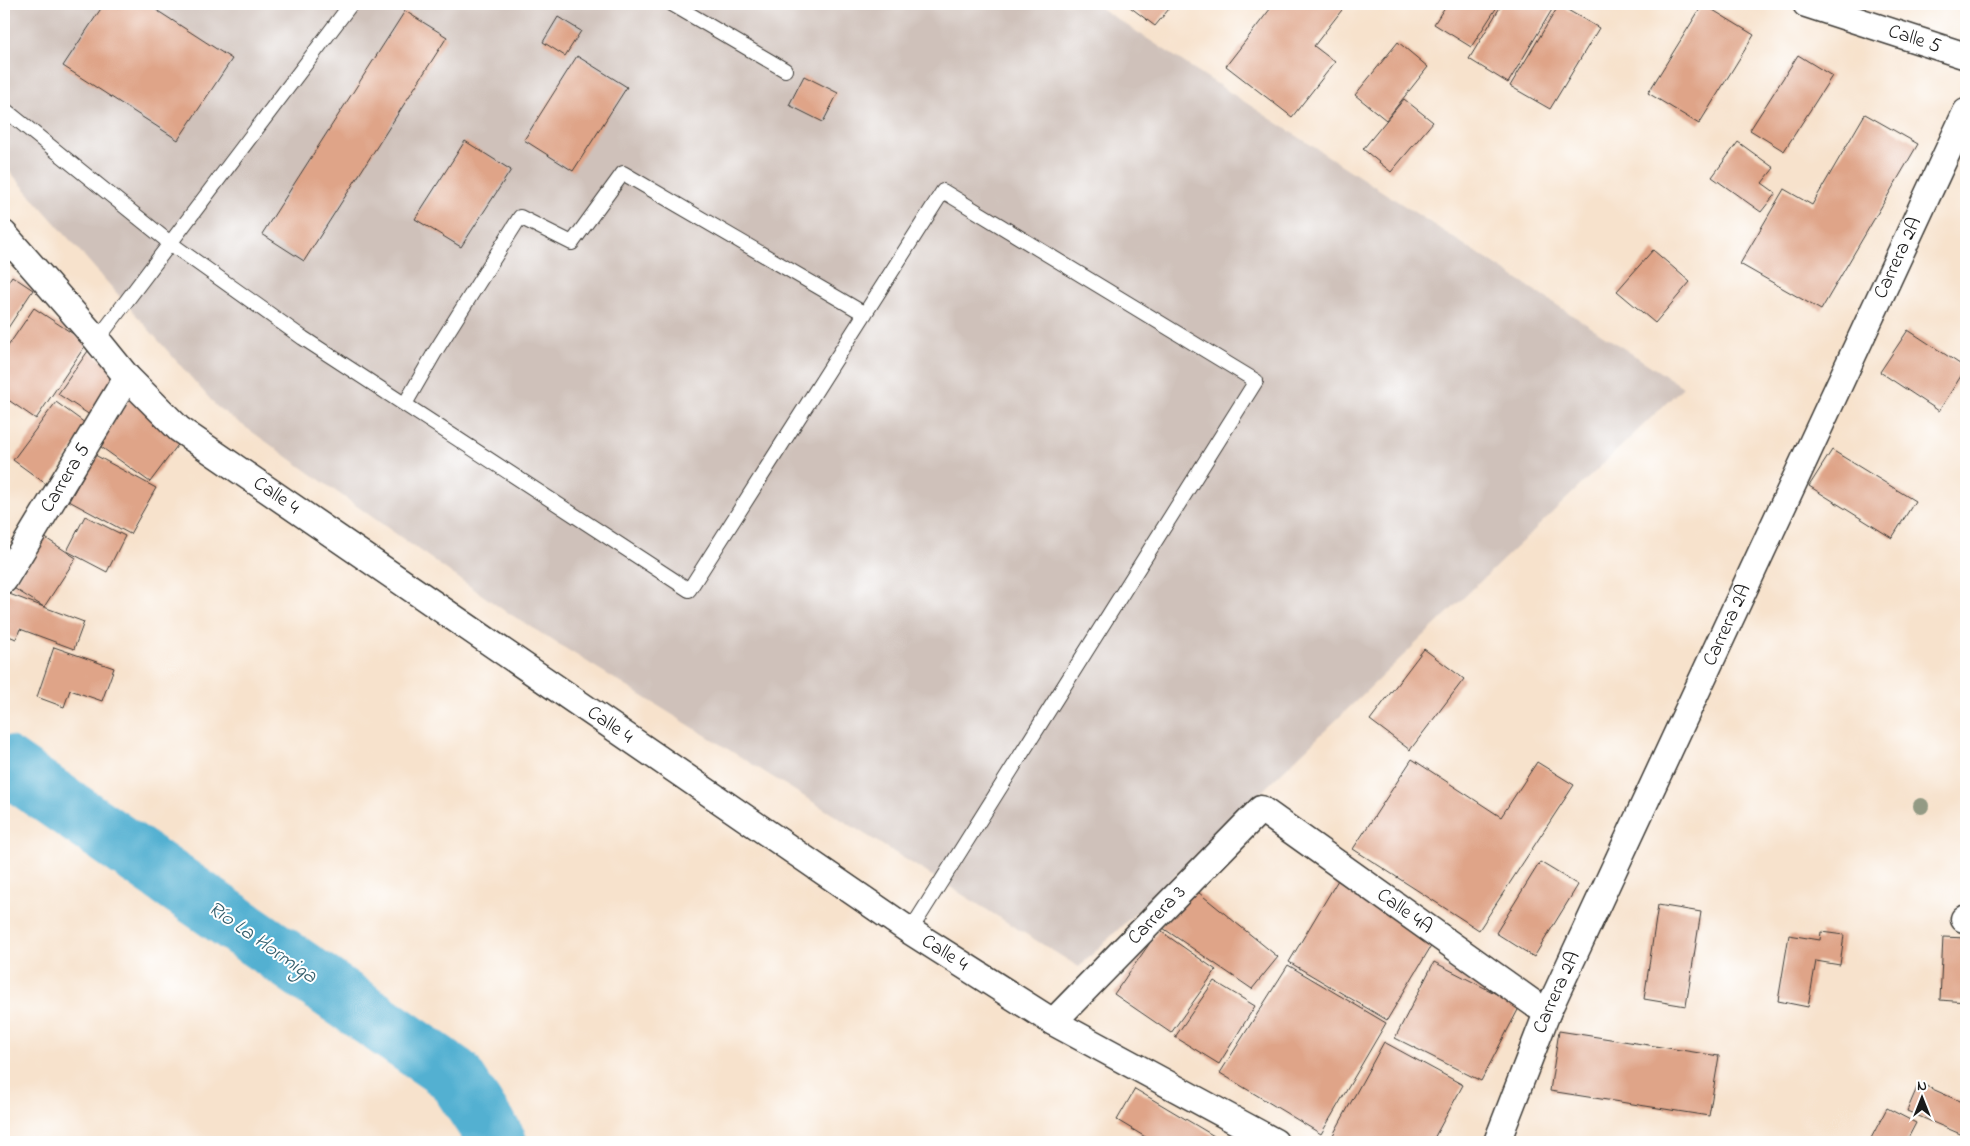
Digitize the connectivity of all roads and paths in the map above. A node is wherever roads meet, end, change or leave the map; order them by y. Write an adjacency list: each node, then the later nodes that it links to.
1 (351, 4): 9 (lane)
2 (672, 4): 5 (lane)
3 (1806, 4): 4 (street, Calle 5)
4 (1966, 56)
5 (785, 70)
6 (4, 109): 9 (lane)
7 (1966, 112): 17 (street, Carrera 2A)
8 (4, 234): 11 (street, Calle 4)
9 (170, 243): 11 (lane); 13 (lane)
10 (865, 314): 13 (lane); 13 (lane); 16 (lane)
11 (97, 340): 12 (street, Calle 4)
12 (127, 377): 14 (street, Carrera 5); 16 (street, Calle 4)
13 (405, 404)
14 (4, 580)
15 (1261, 809): 17 (street, Calle 4A); 18 (street, Carrera 3)
16 (910, 931): 18 (street, Calle 4)
17 (1547, 1012): 20 (street, Carrera 2A)
18 (1053, 1022): 19 (street, Calle 4)
19 (1275, 1142)
20 (1497, 1142)

